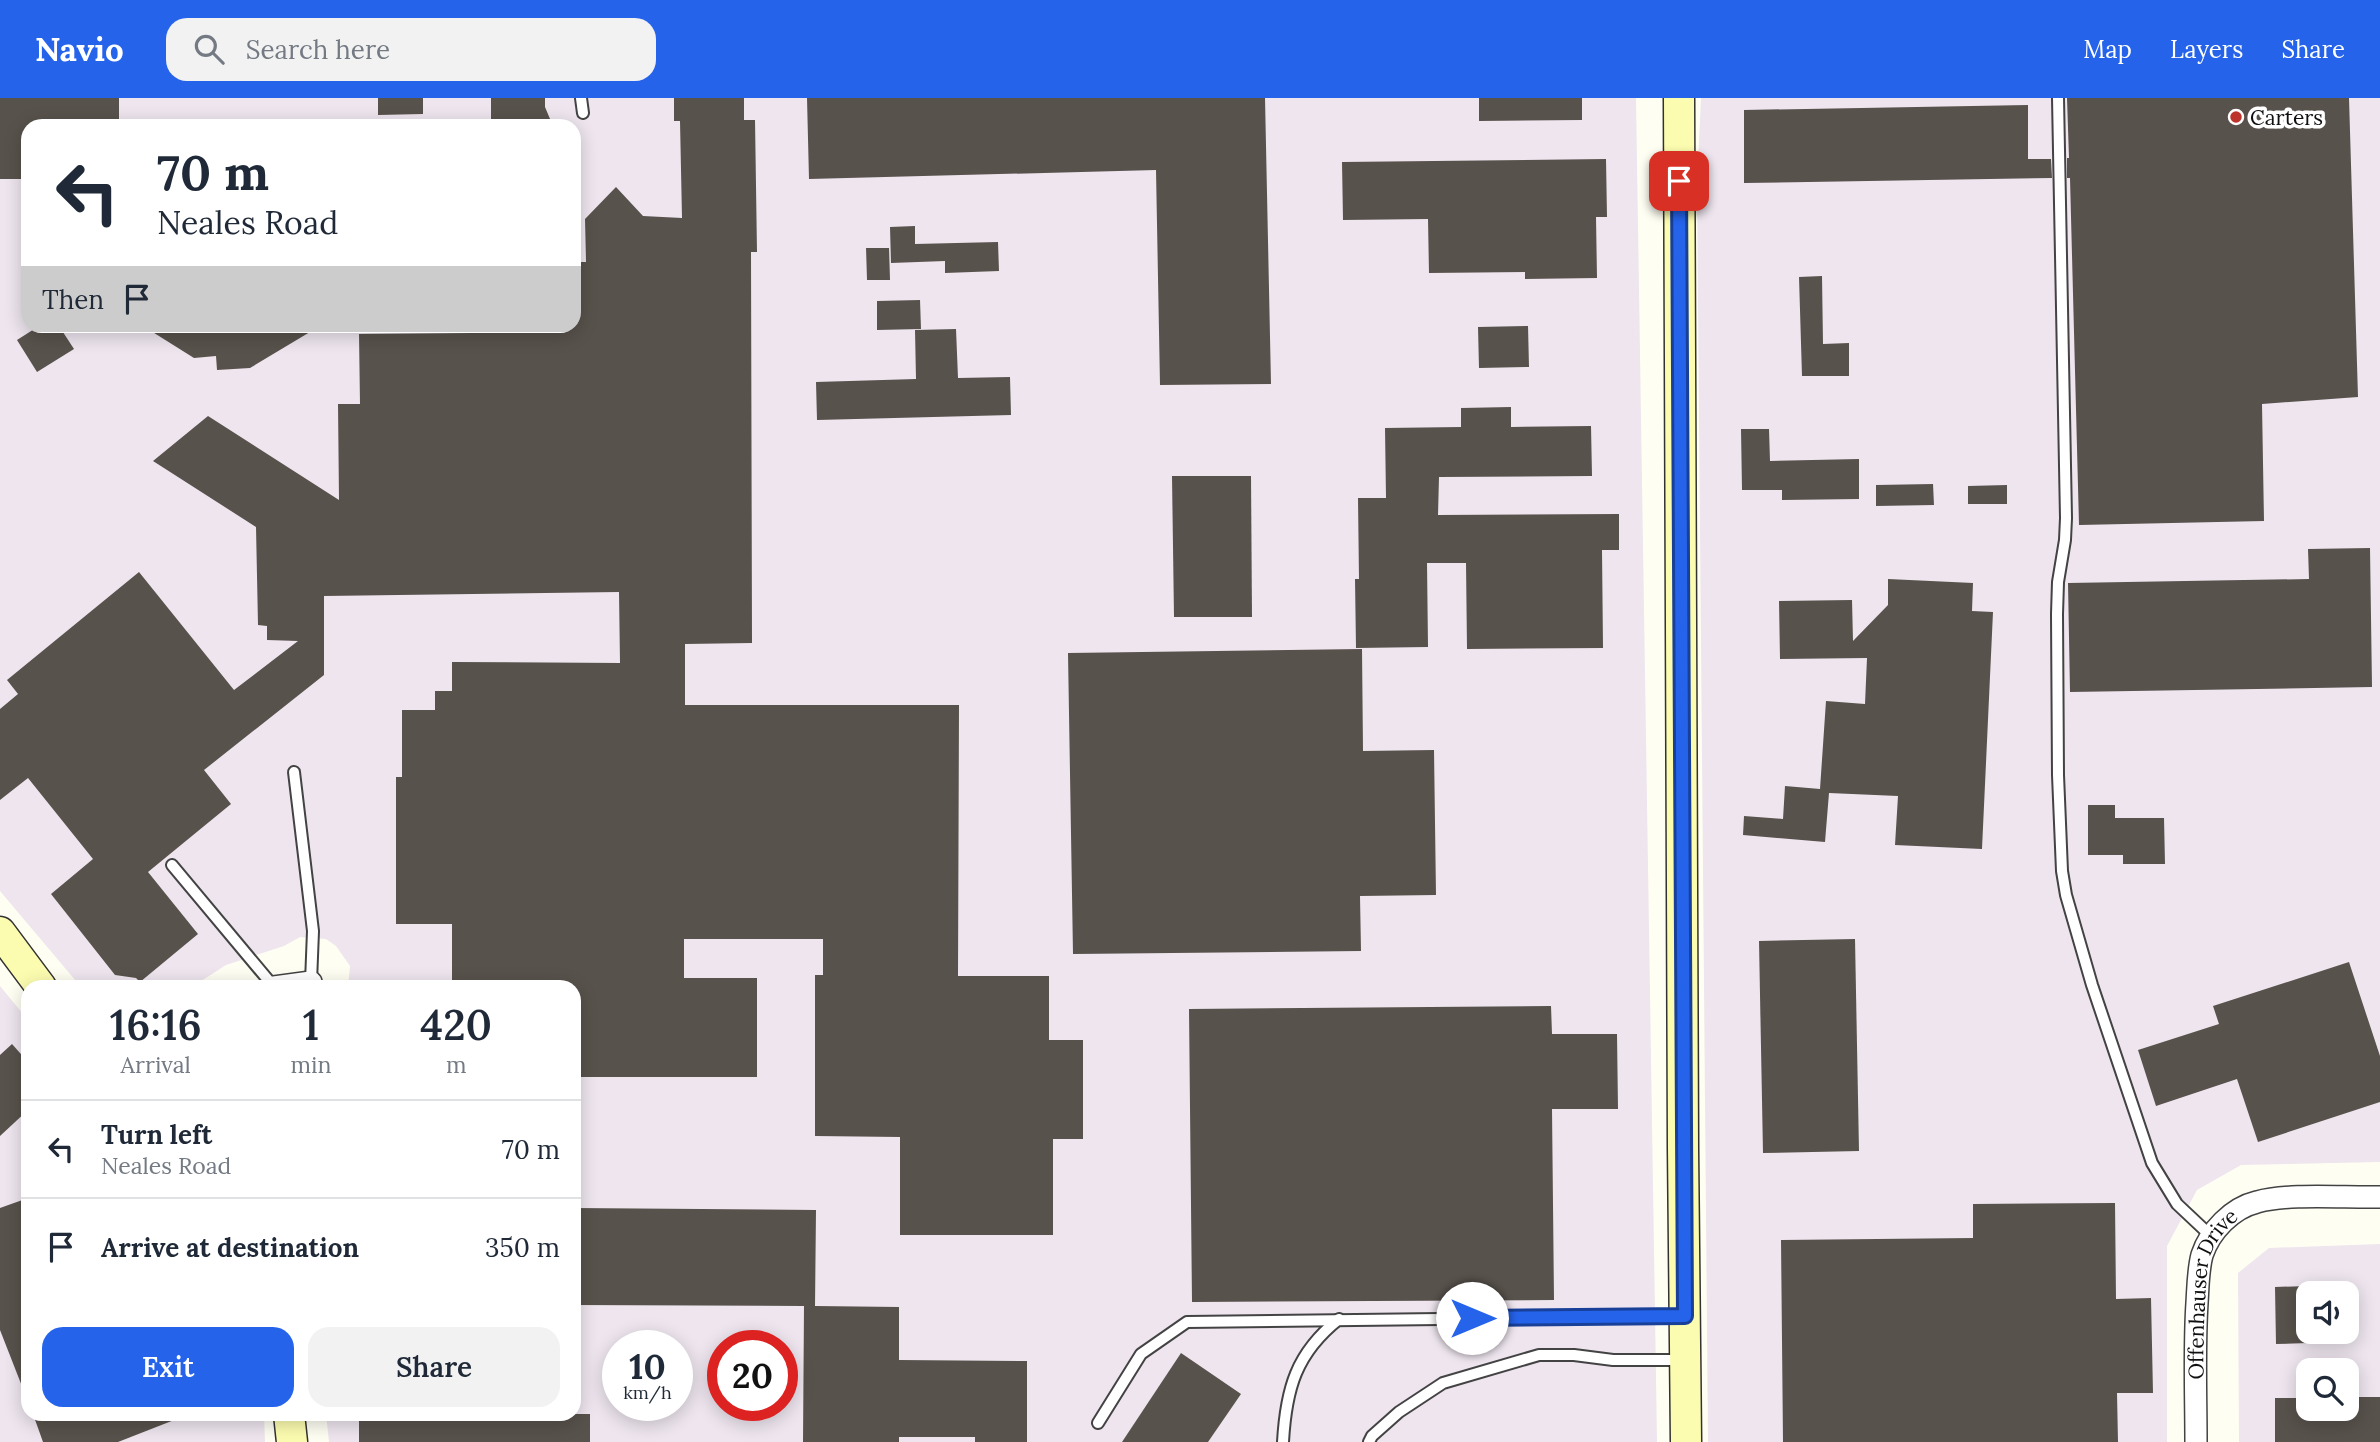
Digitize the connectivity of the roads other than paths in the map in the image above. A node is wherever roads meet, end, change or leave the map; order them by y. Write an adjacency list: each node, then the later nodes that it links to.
1 (581, 98): 4 (lane)
2 (1679, 98): 13 (street)
3 (2058, 98): 12 (lane)
4 (583, 113)
5 (294, 772): 10 (lane)
6 (172, 865): 9 (lane)
7 (0, 932): 8 (street)
8 (36, 980)
9 (268, 980)
10 (316, 980)
11 (2380, 1197): 12 (street, Offenhauser Drive)
12 (2211, 1237): 22 (street, Offenhauser Drive)
13 (1685, 1316): 14 (lane); 15 (street)
14 (1339, 1319): 17 (lane); 19 (lane)
15 (1685, 1360): 20 (lane); 21 (street)
16 (290, 1421): 18 (street)
17 (1098, 1423)
18 (292, 1442)
19 (1283, 1442)
20 (1369, 1442)
21 (1686, 1442)
22 (2196, 1442)

